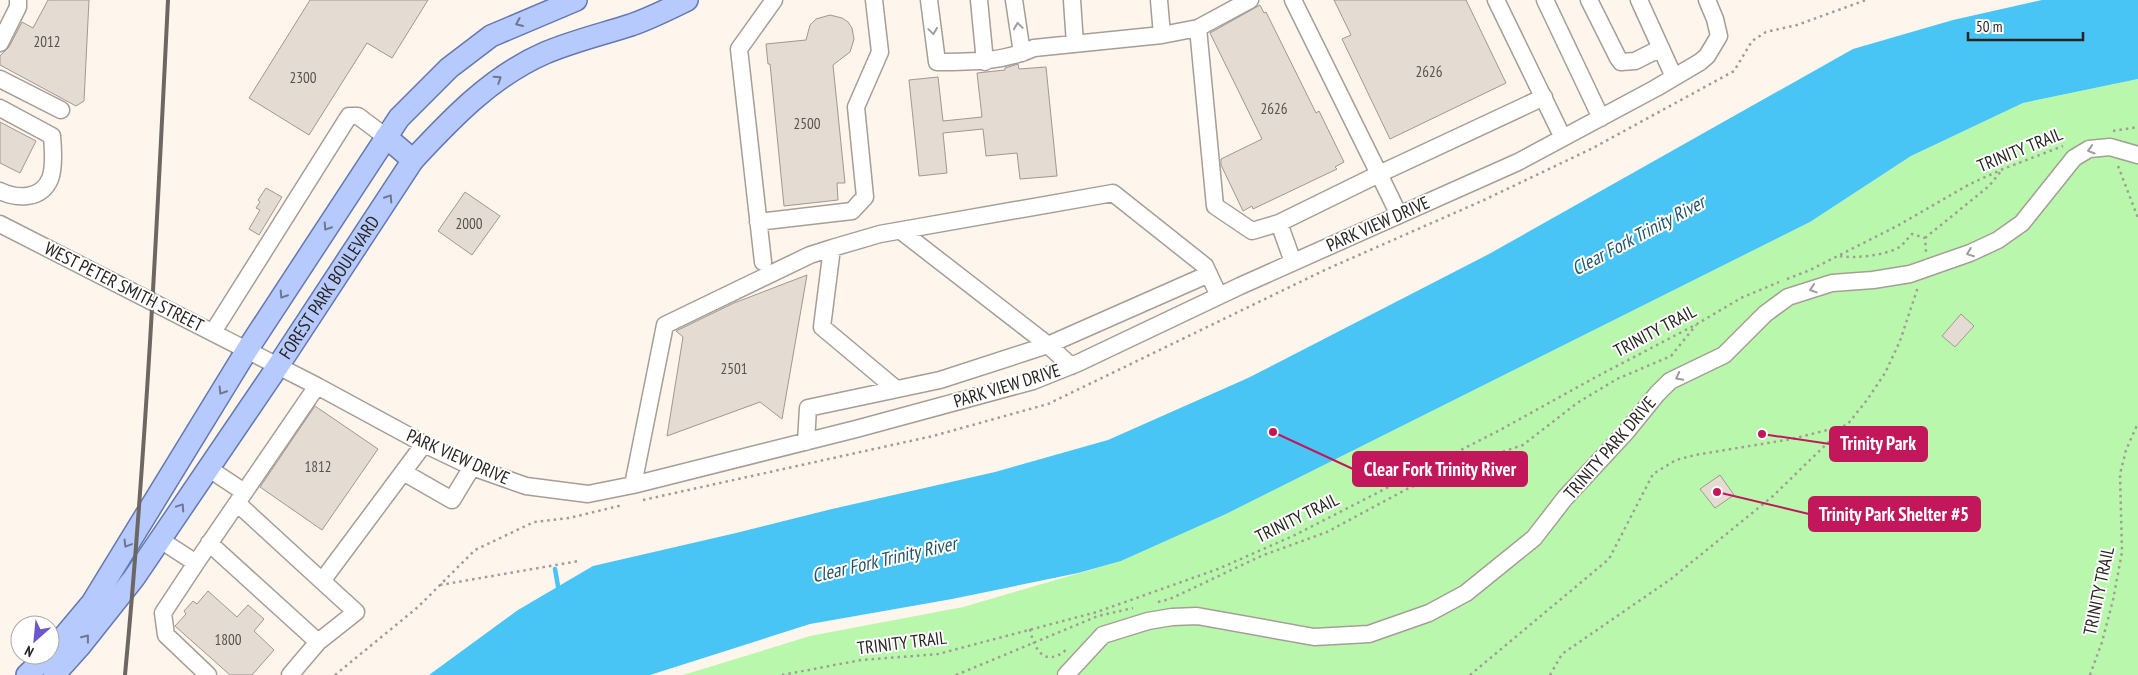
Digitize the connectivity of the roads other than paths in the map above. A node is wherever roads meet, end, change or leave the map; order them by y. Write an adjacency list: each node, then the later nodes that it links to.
1 (18, 0): 20 (street)
2 (576, 0): 31 (main road, FOREST PARK BOULEVARD, one-way to 31)
3 (687, 0): 34 (main road, FOREST PARK BOULEVARD, one-way to 3)
4 (774, 0): 38 (street)
5 (874, 0): 38 (street)
6 (929, 0): 24 (street, one-way to 24)
7 (979, 0): 24 (street)
8 (1014, 0): 23 (street, one-way to 8)
9 (1072, 0): 21 (street)
10 (1159, 0): 19 (street)
11 (1250, 0): 18 (street)
12 (1293, 0): 35 (street)
13 (1496, 0): 27 (street)
14 (1545, 0): 30 (street)
15 (1589, 0): 22 (street)
16 (1639, 0): 22 (street)
17 (1712, 0): 25 (street, PARK VIEW DRIVE)
18 (1198, 28): 19 (street); 39 (street)
19 (1162, 35): 21 (street)
20 (0, 43)
21 (1075, 44): 23 (street)
22 (1661, 48): 25 (street)
23 (1022, 53): 24 (street)
24 (985, 62)
25 (1674, 77): 30 (street, PARK VIEW DRIVE)
26 (0, 79): 29 (street)
27 (1544, 97): 32 (street); 35 (street)
28 (0, 108): 36 (street)
29 (61, 110)
30 (1600, 118): 32 (street, PARK VIEW DRIVE)
31 (386, 137): 34 (main road); 47 (street); 49 (main road, FOREST PARK BOULEVARD, one-way to 49)
32 (1563, 138): 37 (street, PARK VIEW DRIVE)
33 (2138, 155): 72 (street, TRINITY PARK DRIVE, one-way to 72)
34 (413, 160): 50 (main road, FOREST PARK BOULEVARD, one-way to 34)
35 (1378, 174): 37 (street); 39 (street)
36 (0, 190)
37 (1399, 215): 44 (street, PARK VIEW DRIVE)
38 (758, 222): 43 (street)
39 (1278, 223): 44 (street)
40 (0, 224): 47 (street, WEST PETER SMITH STREET)
41 (901, 231): 42 (street); 45 (street); 48 (street)
42 (832, 248): 53 (street); 59 (street)
43 (763, 262)
44 (1293, 262): 46 (street, PARK VIEW DRIVE)
45 (1209, 274): 46 (street); 48 (street)
46 (1219, 296): 51 (street, PARK VIEW DRIVE)
47 (212, 332): 49 (street, WEST PETER SMITH STREET)
48 (1048, 345): 51 (street); 53 (street)
49 (247, 350): 50 (street, PARK VIEW DRIVE); 65 (main road, FOREST PARK BOULEVARD, one-way to 65)
50 (278, 366): 52 (street, PARK VIEW DRIVE); 57 (main road, FOREST PARK BOULEVARD)
51 (1071, 366): 54 (street, PARK VIEW DRIVE)
52 (317, 386): 55 (street, PARK VIEW DRIVE); 60 (street)
53 (896, 389): 54 (street)
54 (806, 442): 59 (street, PARK VIEW DRIVE)
55 (424, 444): 56 (street, PARK VIEW DRIVE); 58 (street)
56 (472, 467): 58 (street); 59 (street, PARK VIEW DRIVE)
57 (208, 468): 60 (street); 61 (main road, FOREST PARK BOULEVARD, one-way to 57)
58 (403, 472): 64 (street)
59 (634, 485)
60 (241, 497): 62 (street); 64 (street)
61 (159, 539): 63 (street); 69 (main road, FOREST PARK BOULEVARD, one-way to 61)
62 (209, 543): 63 (street); 66 (street)
63 (196, 563): 70 (street)
64 (322, 581): 66 (street)
65 (60, 641)
66 (318, 642): 71 (street)
67 (37, 665): 68 (main road, FOREST PARK BOULEVARD)
68 (26, 675)
69 (54, 675)
70 (208, 675)
71 (290, 675)
72 (1066, 675)

